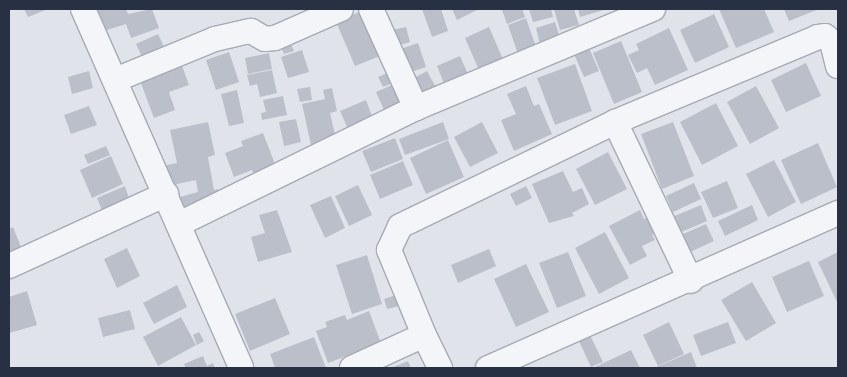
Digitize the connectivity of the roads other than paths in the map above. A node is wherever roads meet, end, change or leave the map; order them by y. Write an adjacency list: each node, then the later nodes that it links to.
1 (83, 9): 6 (street)
2 (341, 9): 6 (street)
3 (372, 9): 7 (street)
4 (653, 9): 7 (street)
5 (838, 66): 8 (street)
6 (115, 80): 9 (street)
7 (416, 108): 11 (street)
8 (615, 122): 13 (street); 14 (street)
9 (166, 194): 11 (street); 12 (street)
10 (838, 213): 13 (street)
11 (179, 224): 15 (street)
12 (9, 266)
13 (691, 281): 18 (street)
14 (424, 335): 16 (street); 17 (street)
15 (241, 368)
16 (352, 368)
17 (440, 368)
18 (488, 368)

